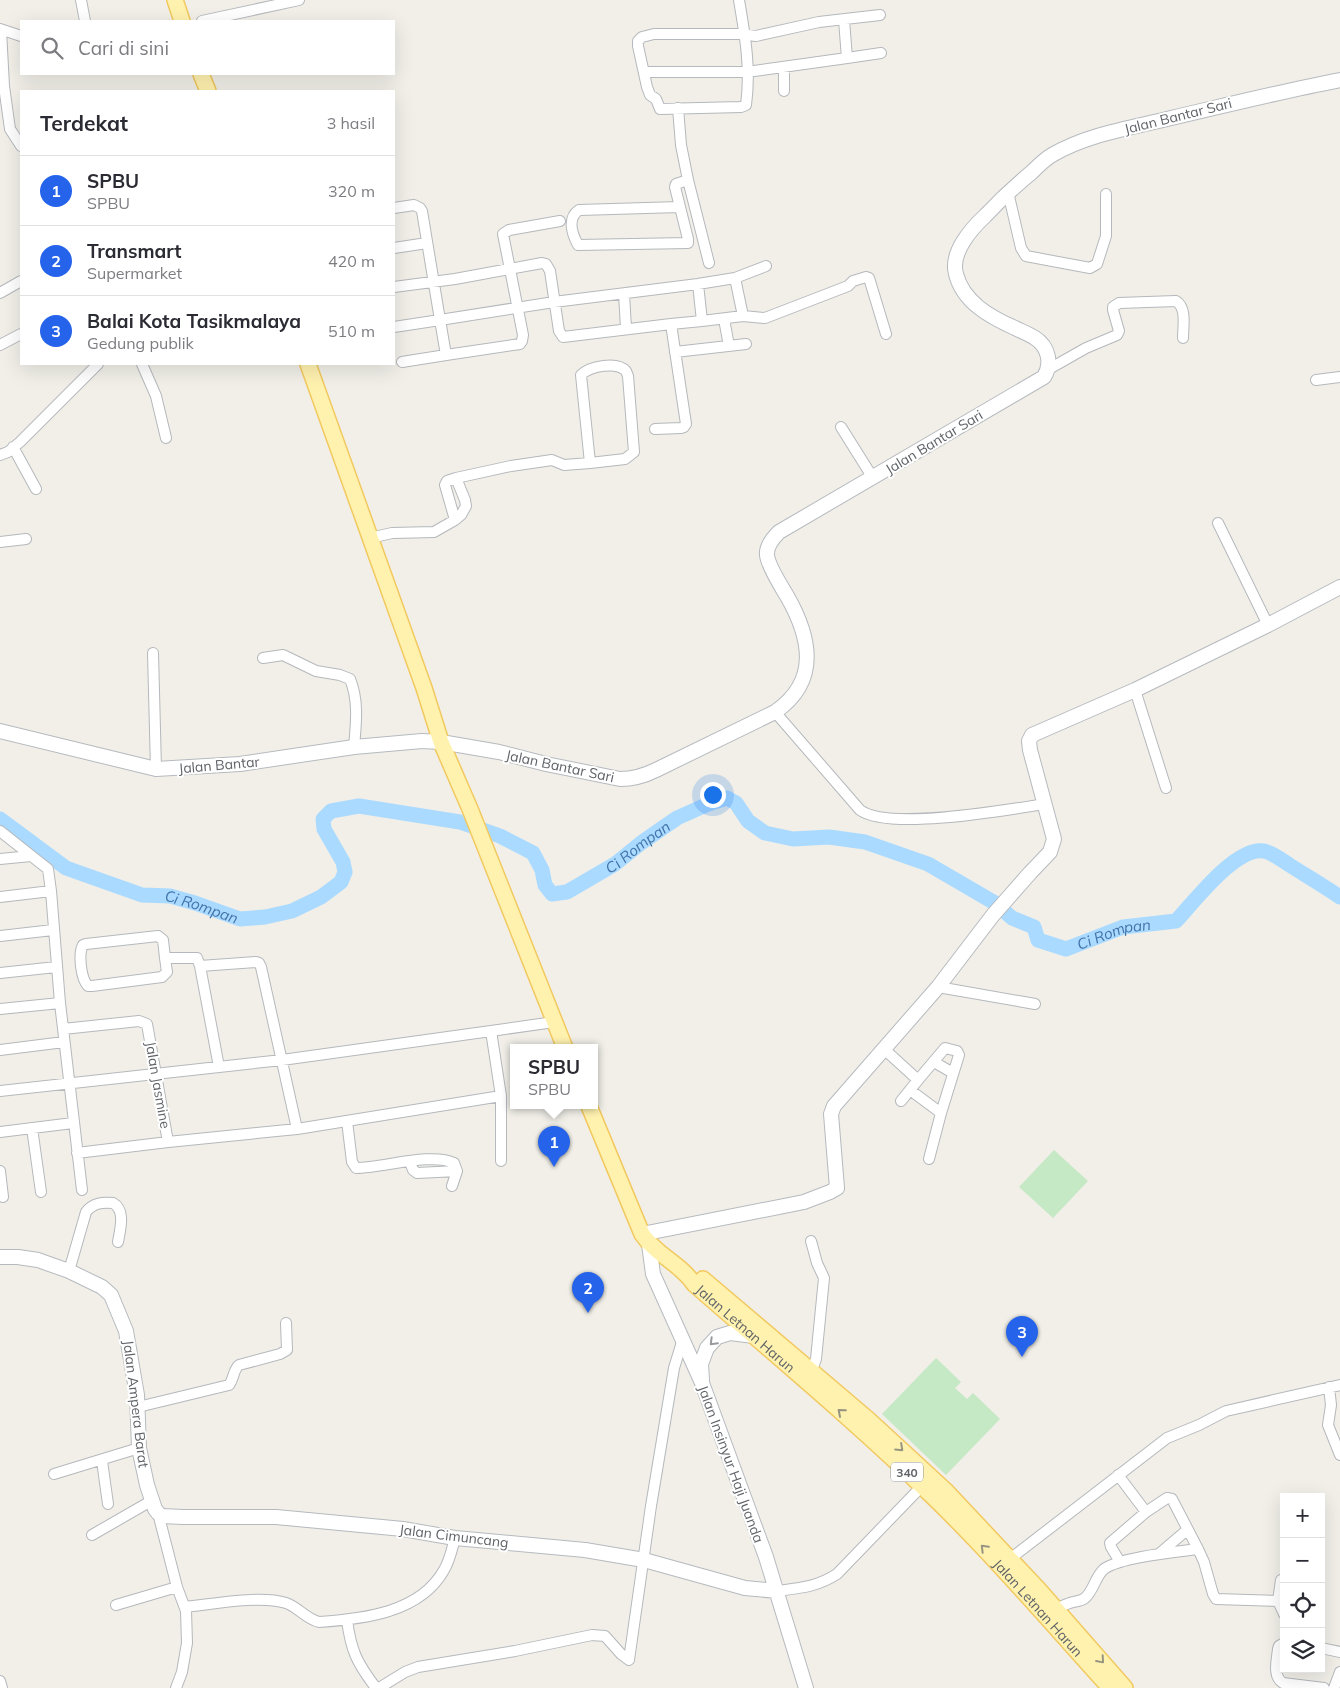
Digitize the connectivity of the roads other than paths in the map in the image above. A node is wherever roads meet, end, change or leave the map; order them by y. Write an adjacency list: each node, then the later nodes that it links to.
1 (81, 0): 6 (street)
2 (175, 0): 7 (main road)
3 (299, 0): 8 (street)
4 (739, 0): 11 (street)
5 (880, 15): 9 (street)
6 (85, 20)
7 (182, 20)
8 (207, 20)
9 (844, 20): 11 (street); 14 (street)
10 (1, 29): 12 (street); 23 (street)
11 (745, 34): 16 (street); 17 (street)
12 (20, 36)
13 (881, 53): 14 (street)
14 (847, 58): 15 (street)
15 (784, 68): 17 (street); 21 (street)
16 (644, 72): 17 (street); 22 (street)
17 (747, 72): 22 (street)
18 (201, 75): 20 (main road)
19 (1340, 80): 25 (street, Jalan Bantar Sari)
20 (208, 90)
21 (784, 91)
22 (678, 108): 24 (street)
23 (20, 144)
24 (688, 180): 27 (street); 32 (street)
25 (1008, 192): 26 (street); 63 (street, Jalan Bantar Sari)
26 (1106, 194)
27 (680, 207): 27 (street)
28 (395, 208): 30 (street)
29 (560, 221): 34 (street)
30 (427, 243): 31 (street); 36 (street)
31 (395, 248)
32 (709, 263)
33 (766, 266): 35 (street)
34 (510, 270): 36 (street); 42 (street); 43 (street)
35 (734, 278): 38 (street); 44 (street)
36 (434, 281): 39 (street); 46 (street)
37 (20, 282): 40 (street)
38 (698, 284): 41 (street); 47 (street)
39 (395, 287)
40 (0, 293)
41 (624, 294): 42 (street); 50 (street)
42 (554, 302): 43 (street); 50 (street)
43 (518, 308): 46 (street); 58 (street)
44 (743, 316): 45 (street); 51 (street)
45 (724, 319): 47 (street); 56 (street)
46 (440, 320): 49 (street); 58 (street)
47 (702, 321): 48 (street)
48 (671, 324): 50 (street); 57 (street)
49 (395, 327)
50 (626, 328)
51 (886, 334)
52 (20, 335): 55 (street)
53 (1184, 338): 63 (street)
54 (746, 344): 56 (street)
55 (0, 345)
56 (729, 346): 57 (street)
57 (675, 352): 67 (street)
58 (446, 355): 59 (street)
59 (402, 362)
60 (142, 365): 68 (street)
61 (308, 365): 77 (main road)
62 (91, 366): 69 (street)
63 (1049, 369): 73 (street, Jalan Bantar Sari)
64 (1340, 377): 65 (street)
65 (1316, 380)
66 (841, 427): 73 (street)
67 (655, 429)
68 (166, 438)
69 (13, 447): 70 (street); 74 (street)
70 (0, 455)
71 (590, 463): 71 (street); 72 (street)
72 (456, 478): 75 (street); 75 (street)
73 (873, 478): 85 (street, Jalan Bantar Sari)
74 (36, 489)
75 (455, 520): 77 (street)
76 (1218, 523): 81 (street)
77 (370, 538): 87 (main road)
78 (26, 540): 79 (street)
79 (0, 542)
80 (1340, 587): 81 (street)
81 (1268, 625): 84 (street)
82 (152, 653): 89 (street)
83 (263, 658): 88 (street)
84 (1135, 690): 90 (street); 91 (street)
85 (775, 712): 87 (street, Jalan Bantar Sari); 91 (street)
86 (0, 731): 89 (street, Jalan Bantar)
87 (441, 742): 88 (street, Jalan Bantar); 107 (main road)
88 (354, 747): 89 (street, Jalan Bantar)
89 (156, 769)
90 (1166, 788)
91 (1044, 804): 103 (street)
92 (0, 831): 93 (street)
93 (31, 856): 94 (street); 95 (street)
94 (0, 860)
95 (51, 891): 96 (street); 97 (street)
96 (0, 897)
97 (53, 930): 98 (street); 101 (street)
98 (0, 936)
99 (165, 958): 99 (street); 100 (street)
100 (200, 966): 114 (street); 116 (street)
101 (56, 967): 102 (street); 104 (street)
102 (0, 974)
103 (938, 987): 105 (street); 112 (street)
104 (60, 1003): 106 (street); 108 (street)
105 (1036, 1004)
106 (0, 1009)
107 (554, 1022): 109 (street); 111 (main road)
108 (63, 1029): 110 (street); 118 (street, Jalan Jasmine)
109 (491, 1031): 114 (street); 123 (street)
110 (64, 1042): 113 (street); 120 (street)
111 (563, 1044)
112 (884, 1049): 119 (street); 141 (street)
113 (0, 1050)
114 (282, 1060): 116 (street); 130 (street)
115 (934, 1062): 117 (street); 117 (street); 119 (street)
116 (219, 1067): 118 (street)
117 (953, 1073): 126 (street)
118 (156, 1074): 120 (street); 132 (street, Jalan Jasmine)
119 (918, 1080): 121 (street)
120 (69, 1084): 122 (street); 128 (street)
121 (910, 1090): 124 (street); 126 (street)
122 (0, 1091)
123 (501, 1096): 127 (street); 135 (street)
124 (900, 1101)
125 (590, 1109): 141 (main road)
126 (941, 1113): 134 (street)
127 (347, 1121): 130 (street); 137 (street)
128 (74, 1123): 129 (street); 133 (street)
129 (32, 1128): 131 (street); 139 (street)
130 (297, 1129): 132 (street)
131 (0, 1132)
132 (168, 1142): 133 (street)
133 (77, 1152): 138 (street)
134 (929, 1159)
135 (501, 1161)
136 (0, 1170): 140 (street)
137 (452, 1186)
138 (82, 1190)
139 (41, 1192)
140 (3, 1197)
141 (646, 1239): 146 (main road); 149 (street, Jalan Insinyur Haji Juanda)
142 (811, 1241): 150 (street)
143 (118, 1242): 145 (street)
144 (0, 1257): 145 (street, Jalan Ampera Barat)
145 (69, 1271): 154 (street, Jalan Ampera Barat)
146 (688, 1274): 148 (main road, Jalan Letnan Harun / 340); 150 (main road, Jalan Letnan Harun / 340)
147 (286, 1323): 154 (street)
148 (754, 1336): 151 (street, one-way to 151); 155 (main road, Jalan Letnan Harun / 340, one-way to 148)
149 (682, 1342): 151 (street, Jalan Insinyur Haji Juanda); 170 (street)
150 (812, 1370): 155 (main road, Jalan Letnan Harun / 340)
151 (702, 1383): 175 (street, Jalan Insinyur Haji Juanda)
152 (1340, 1384): 153 (street)
153 (1328, 1388): 157 (street); 160 (street)
154 (138, 1407): 156 (street, Jalan Ampera Barat)
155 (865, 1425): 161 (main road, Jalan Letnan Harun / 340); 171 (main road, Jalan Letnan Harun / 340, one-way to 171)
156 (139, 1448): 158 (street); 163 (street, Jalan Ampera Barat)
157 (1340, 1455)
158 (102, 1461): 159 (street); 162 (street)
159 (54, 1474)
160 (1118, 1475): 164 (street); 171 (street)
161 (922, 1486): 171 (main road, Jalan Letnan Harun / 340, one-way to 161); 175 (street)
162 (108, 1504)
163 (154, 1507): 166 (street); 167 (street, Jalan Cimuncang); 174 (street)
164 (1146, 1512): 165 (street); 172 (street)
165 (1188, 1530): 168 (street); 169 (street)
166 (92, 1535)
167 (455, 1538): 170 (street, Jalan Cimuncang); 181 (street)
168 (1198, 1549): 169 (street); 176 (street)
169 (1159, 1554): 172 (street)
170 (644, 1560): 175 (street, Jalan Cimuncang); 189 (street)
171 (1006, 1562): 180 (main road); 191 (main road, Jalan Letnan Harun / 340)
172 (1120, 1562): 180 (street)
173 (1281, 1583): 176 (street)
174 (177, 1587): 177 (street); 179 (street)
175 (777, 1591): 190 (street, Jalan Insinyur Haji Juanda)
176 (1278, 1600): 178 (street)
177 (116, 1605)
178 (1280, 1605)
179 (186, 1607): 181 (street); 188 (street)
180 (1057, 1609): 192 (main road, one-way to 192)
181 (347, 1620): 189 (street)
182 (1280, 1645): 193 (street)
183 (1325, 1649): 184 (street)
184 (1340, 1652)
185 (1340, 1672): 194 (street)
186 (0, 1680): 187 (street)
187 (2, 1688)
188 (176, 1688)
189 (378, 1688)
190 (806, 1688)
191 (1110, 1688)
192 (1125, 1688)
193 (1324, 1688)
194 (1334, 1688)

